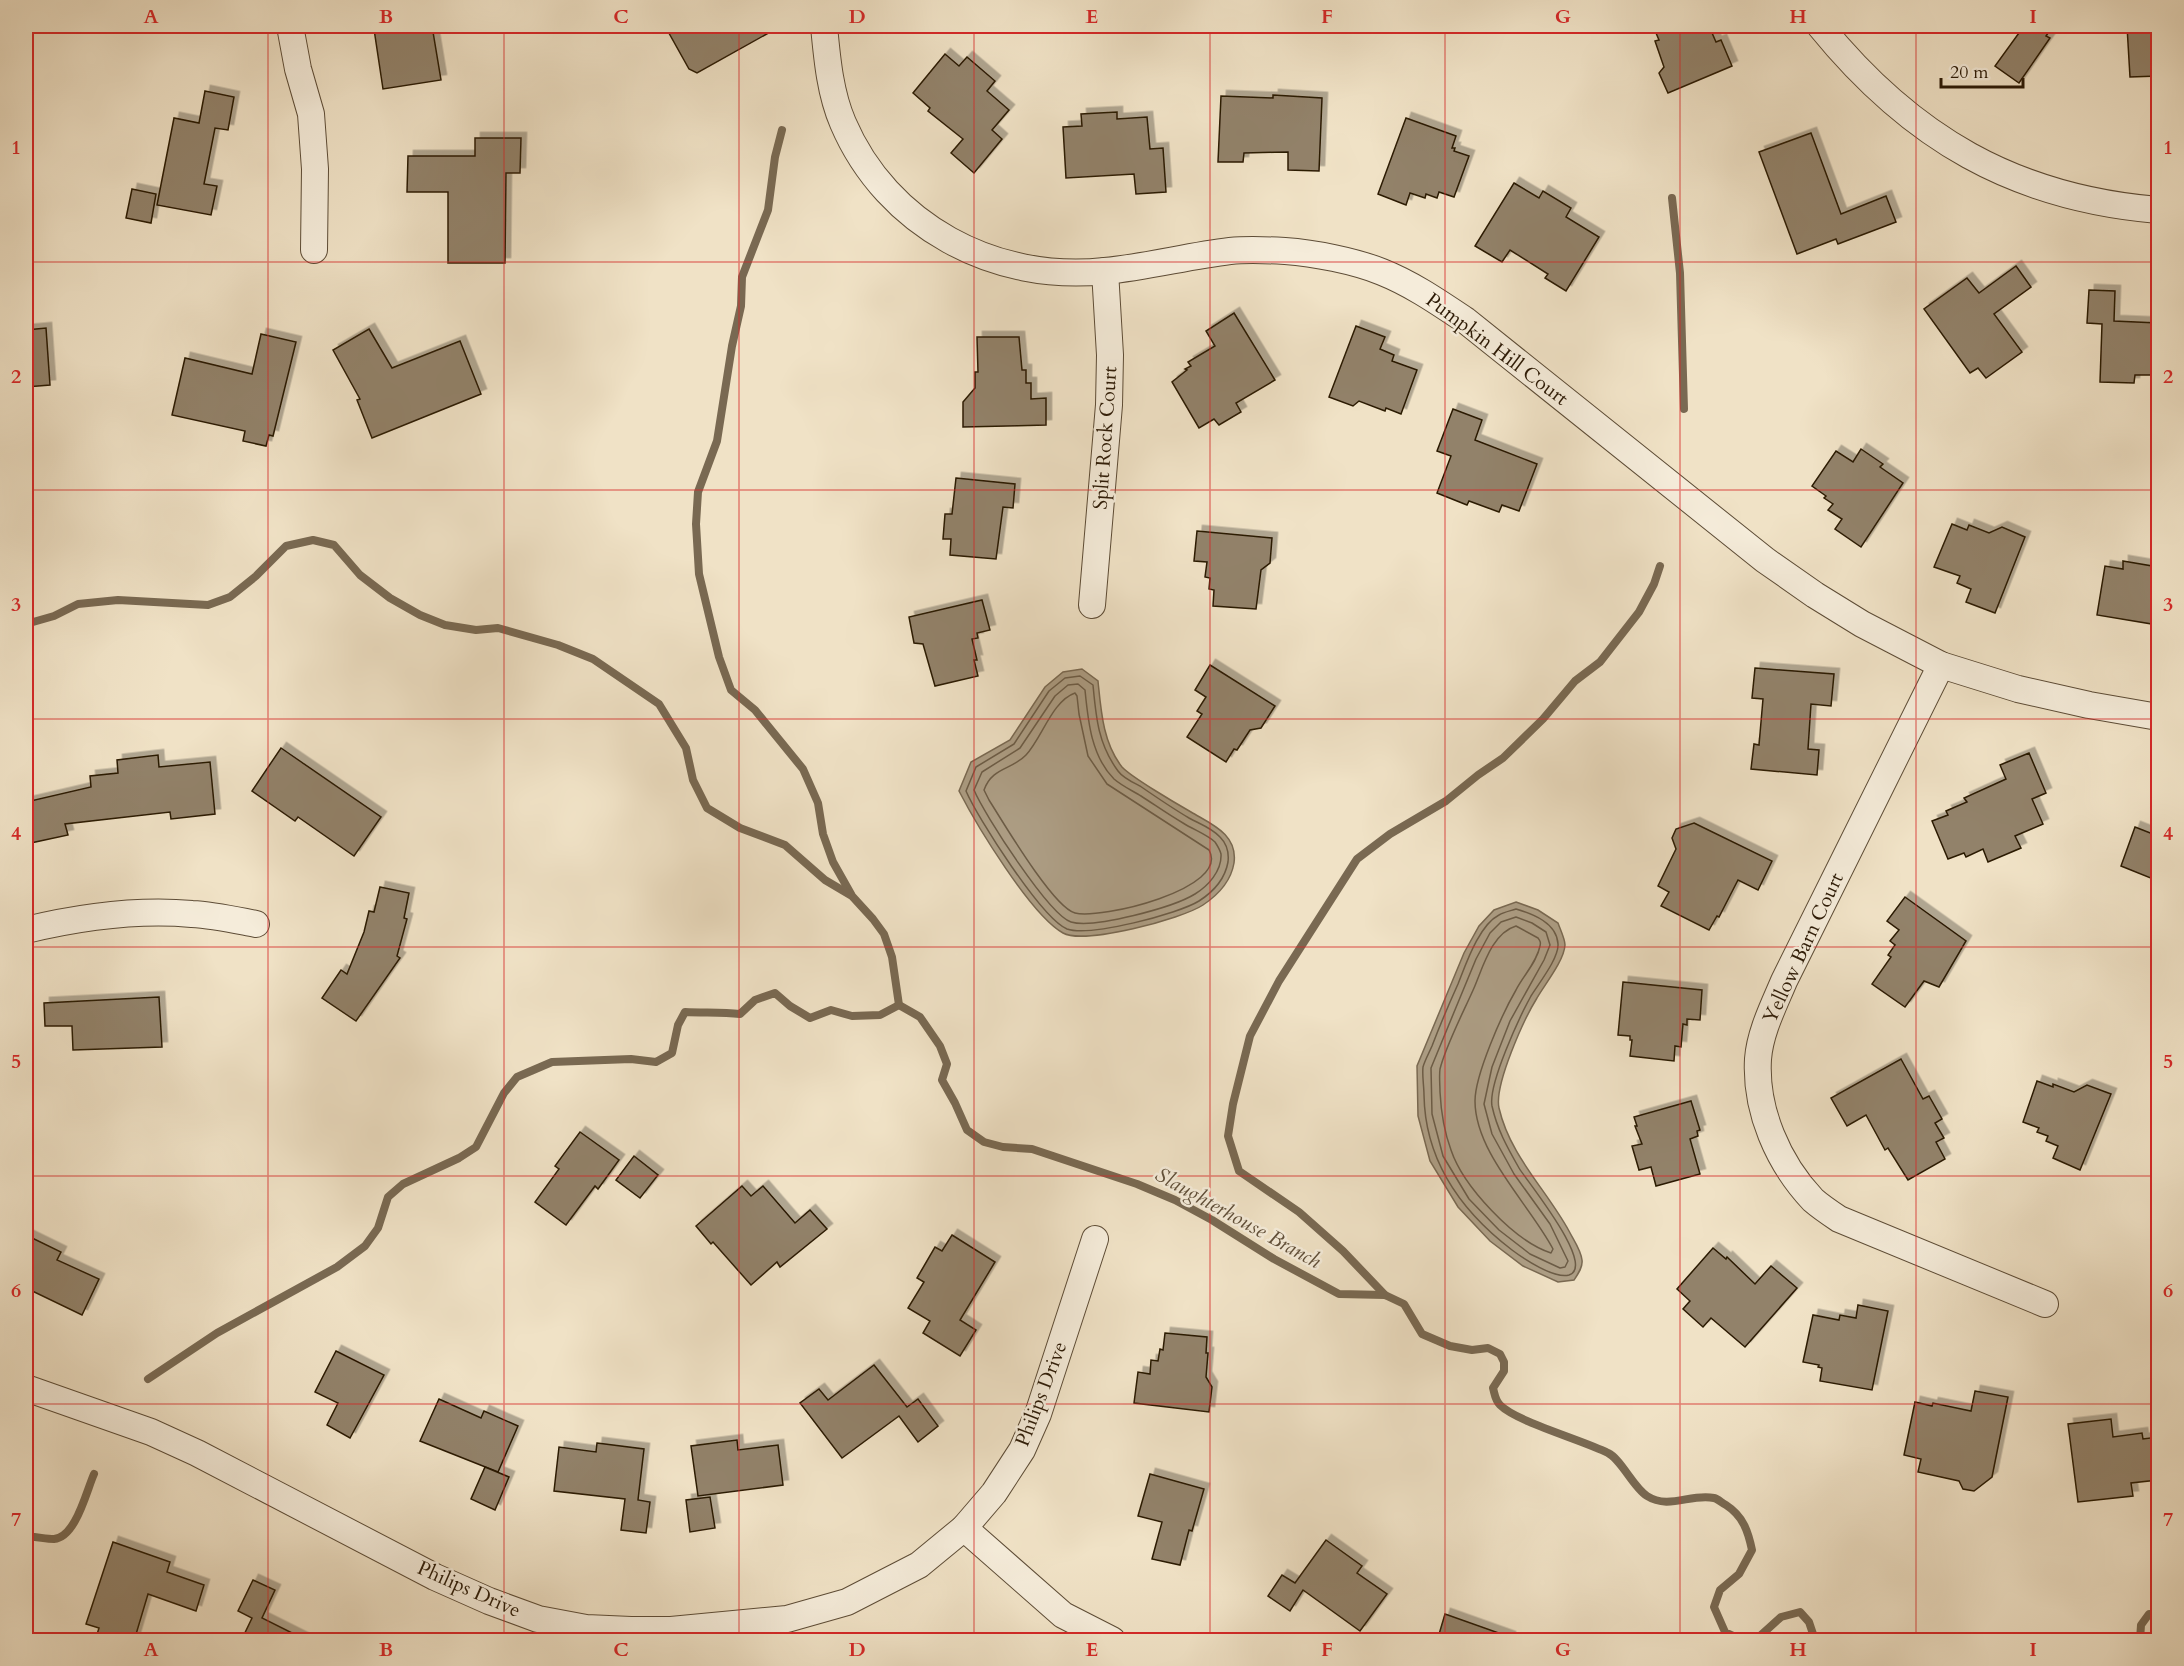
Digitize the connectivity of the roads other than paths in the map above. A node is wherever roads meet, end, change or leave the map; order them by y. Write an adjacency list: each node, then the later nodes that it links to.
1 (290, 26): 5 (street)
2 (824, 26): 6 (street, Pumpkin Hill Court)
3 (1821, 26): 4 (street)
4 (2158, 210)
5 (314, 250)
6 (1105, 271): 7 (street, Split Rock Court); 8 (street, Pumpkin Hill Court)
7 (1092, 605)
8 (1941, 665): 9 (street, Pumpkin Hill Court); 13 (street, Yellow Barn Court)
9 (2158, 717)
10 (256, 924): 11 (street)
11 (26, 930)
12 (1095, 1239): 15 (street, Philips Drive)
13 (2045, 1304)
14 (26, 1388): 15 (street, Philips Drive)
15 (964, 1528): 16 (street)
16 (1113, 1641)

